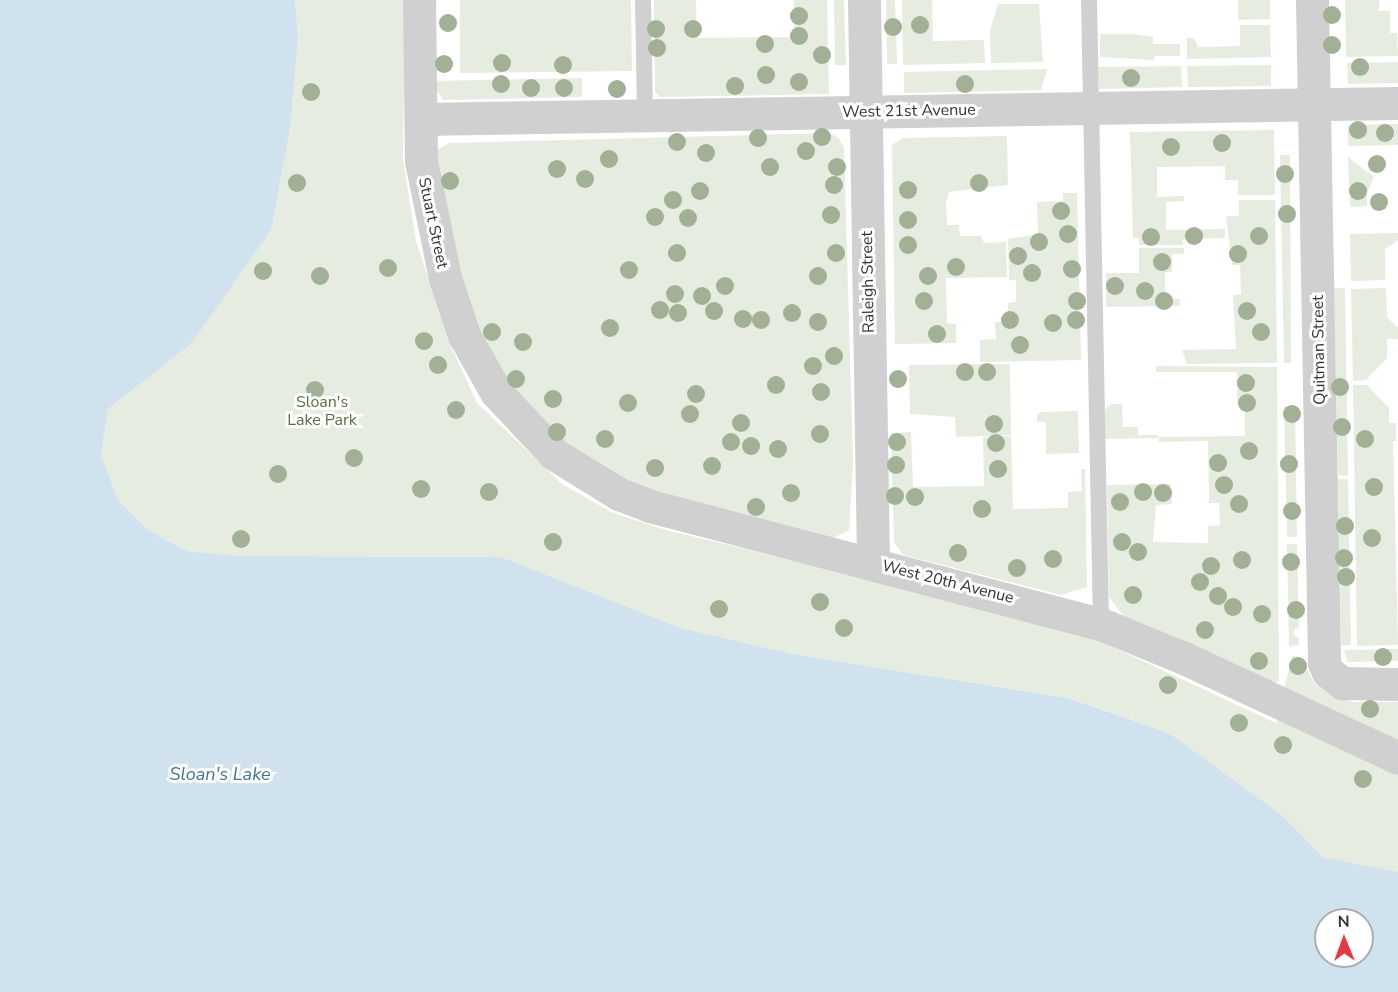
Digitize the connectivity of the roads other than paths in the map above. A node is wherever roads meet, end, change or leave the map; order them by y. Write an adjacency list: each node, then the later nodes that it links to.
1 (419, 0): 11 (street, Stuart Street)
2 (643, 0): 10 (lane)
3 (864, 0): 9 (street, Raleigh Street)
4 (1089, 0): 8 (lane)
5 (1312, 0): 7 (street, Quitman Street)
6 (1398, 103): 7 (street, West 21st Avenue)
7 (1314, 105): 8 (street, West 21st Avenue); 15 (street, Quitman Street)
8 (1091, 108): 9 (street, West 21st Avenue); 14 (lane)
9 (866, 112): 10 (street, West 21st Avenue); 13 (street, Raleigh Street)
10 (645, 116): 11 (street, West 21st Avenue)
11 (420, 119): 12 (street, Stuart Street)
12 (524, 424): 13 (street, West 20th Avenue)
13 (873, 563): 14 (street, West 20th Avenue)
14 (1101, 624): 16 (street, West 20th Avenue)
15 (1398, 684)
16 (1386, 754)

